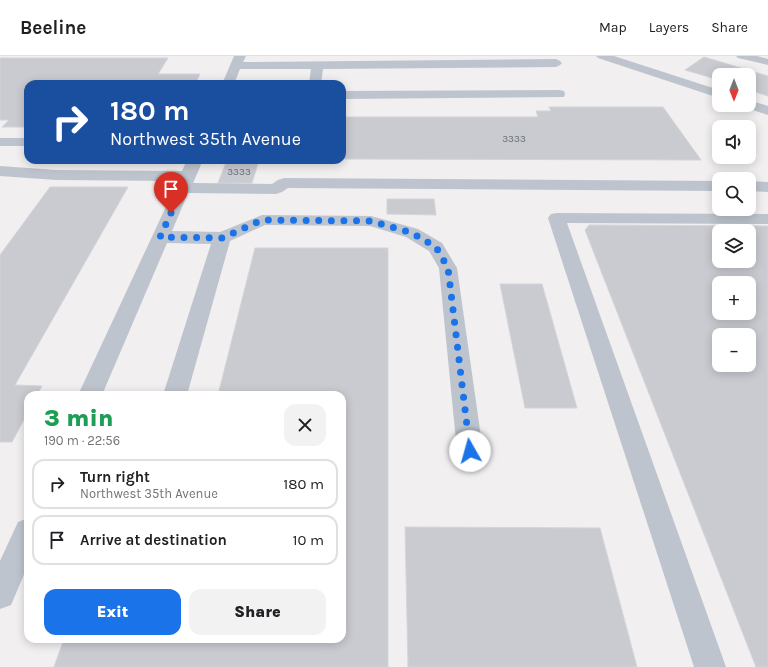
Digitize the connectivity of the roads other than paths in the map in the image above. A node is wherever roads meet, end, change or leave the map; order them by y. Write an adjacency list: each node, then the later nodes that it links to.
1 (602, 56): 9 (street)
2 (742, 56): 4 (street)
3 (238, 61): 6 (street); 7 (street)
4 (768, 62)
5 (556, 63): 6 (street)
6 (316, 65): 8 (street)
7 (230, 80)
8 (315, 80)
9 (712, 92)
10 (559, 94): 11 (street)
11 (346, 95)
12 (756, 107): 13 (street)
13 (768, 111)
14 (0, 142): 15 (street)
15 (24, 142)
16 (0, 171): 17 (street)
17 (188, 175): 18 (street); 22 (street)
18 (712, 186)
19 (756, 186): 20 (street)
20 (768, 187)
21 (768, 219): 29 (street)
22 (160, 237): 23 (street); 24 (street)
23 (222, 238): 25 (street); 26 (street)
24 (92, 391)
25 (176, 391)
26 (470, 451)
27 (24, 541): 28 (street)
28 (0, 594)
29 (710, 667)

